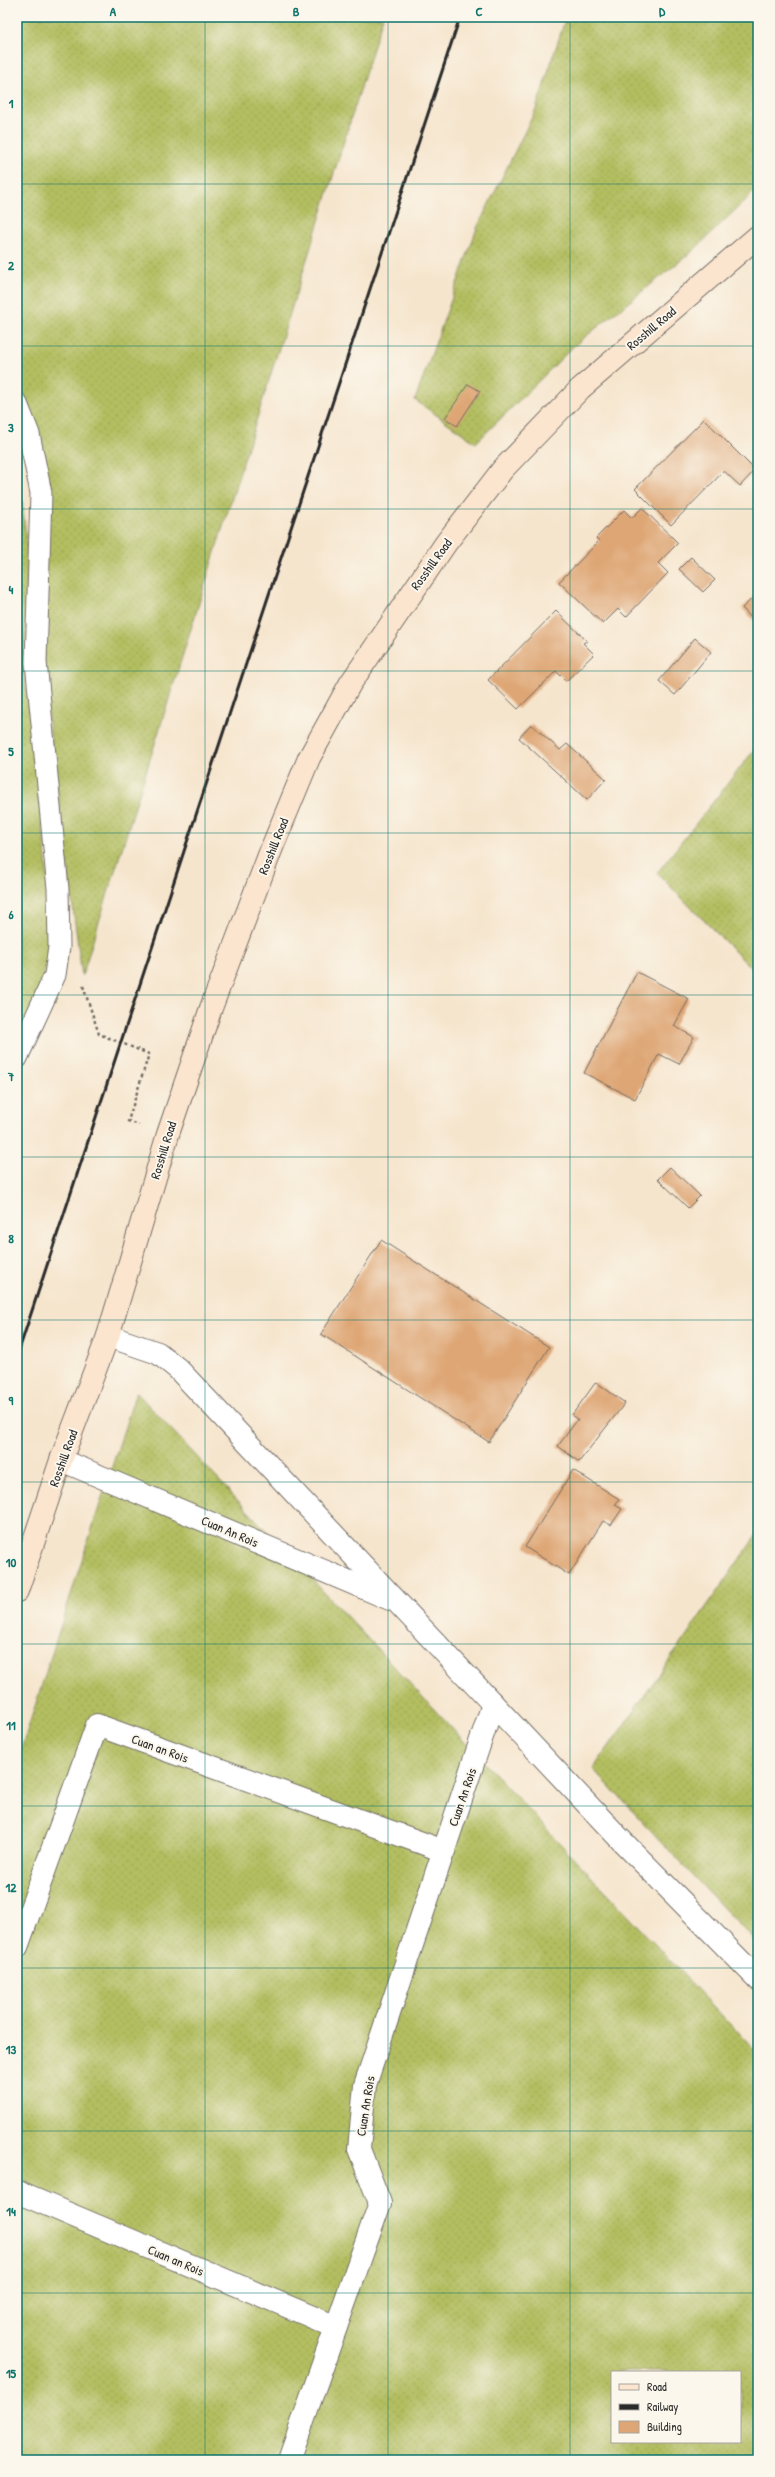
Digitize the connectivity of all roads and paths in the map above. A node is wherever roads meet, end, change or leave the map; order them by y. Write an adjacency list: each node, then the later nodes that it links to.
1 (758, 236): 5 (street, Rosshill Road)
2 (17, 404): 3 (lane)
3 (55, 975): 4 (lane); 5 (path)
4 (17, 1058)
5 (168, 1134): 6 (street, Rosshill Road)
6 (108, 1336): 7 (street, Rosshill Road); 9 (street)
7 (61, 1460): 8 (street, Rosshill Road); 9 (street, Cuan An Rois)
8 (17, 1591)
9 (398, 1603): 10 (street)
10 (493, 1704): 11 (street, Cuan An Rois); 13 (street)
11 (444, 1851): 12 (street, Cuan an Rois); 15 (street, Cuan An Rois)
12 (17, 1947)
13 (758, 1979)
14 (17, 2192): 15 (street, Cuan an Rois)
15 (336, 2327): 16 (street, Cuan An Rois)
16 (289, 2460)

